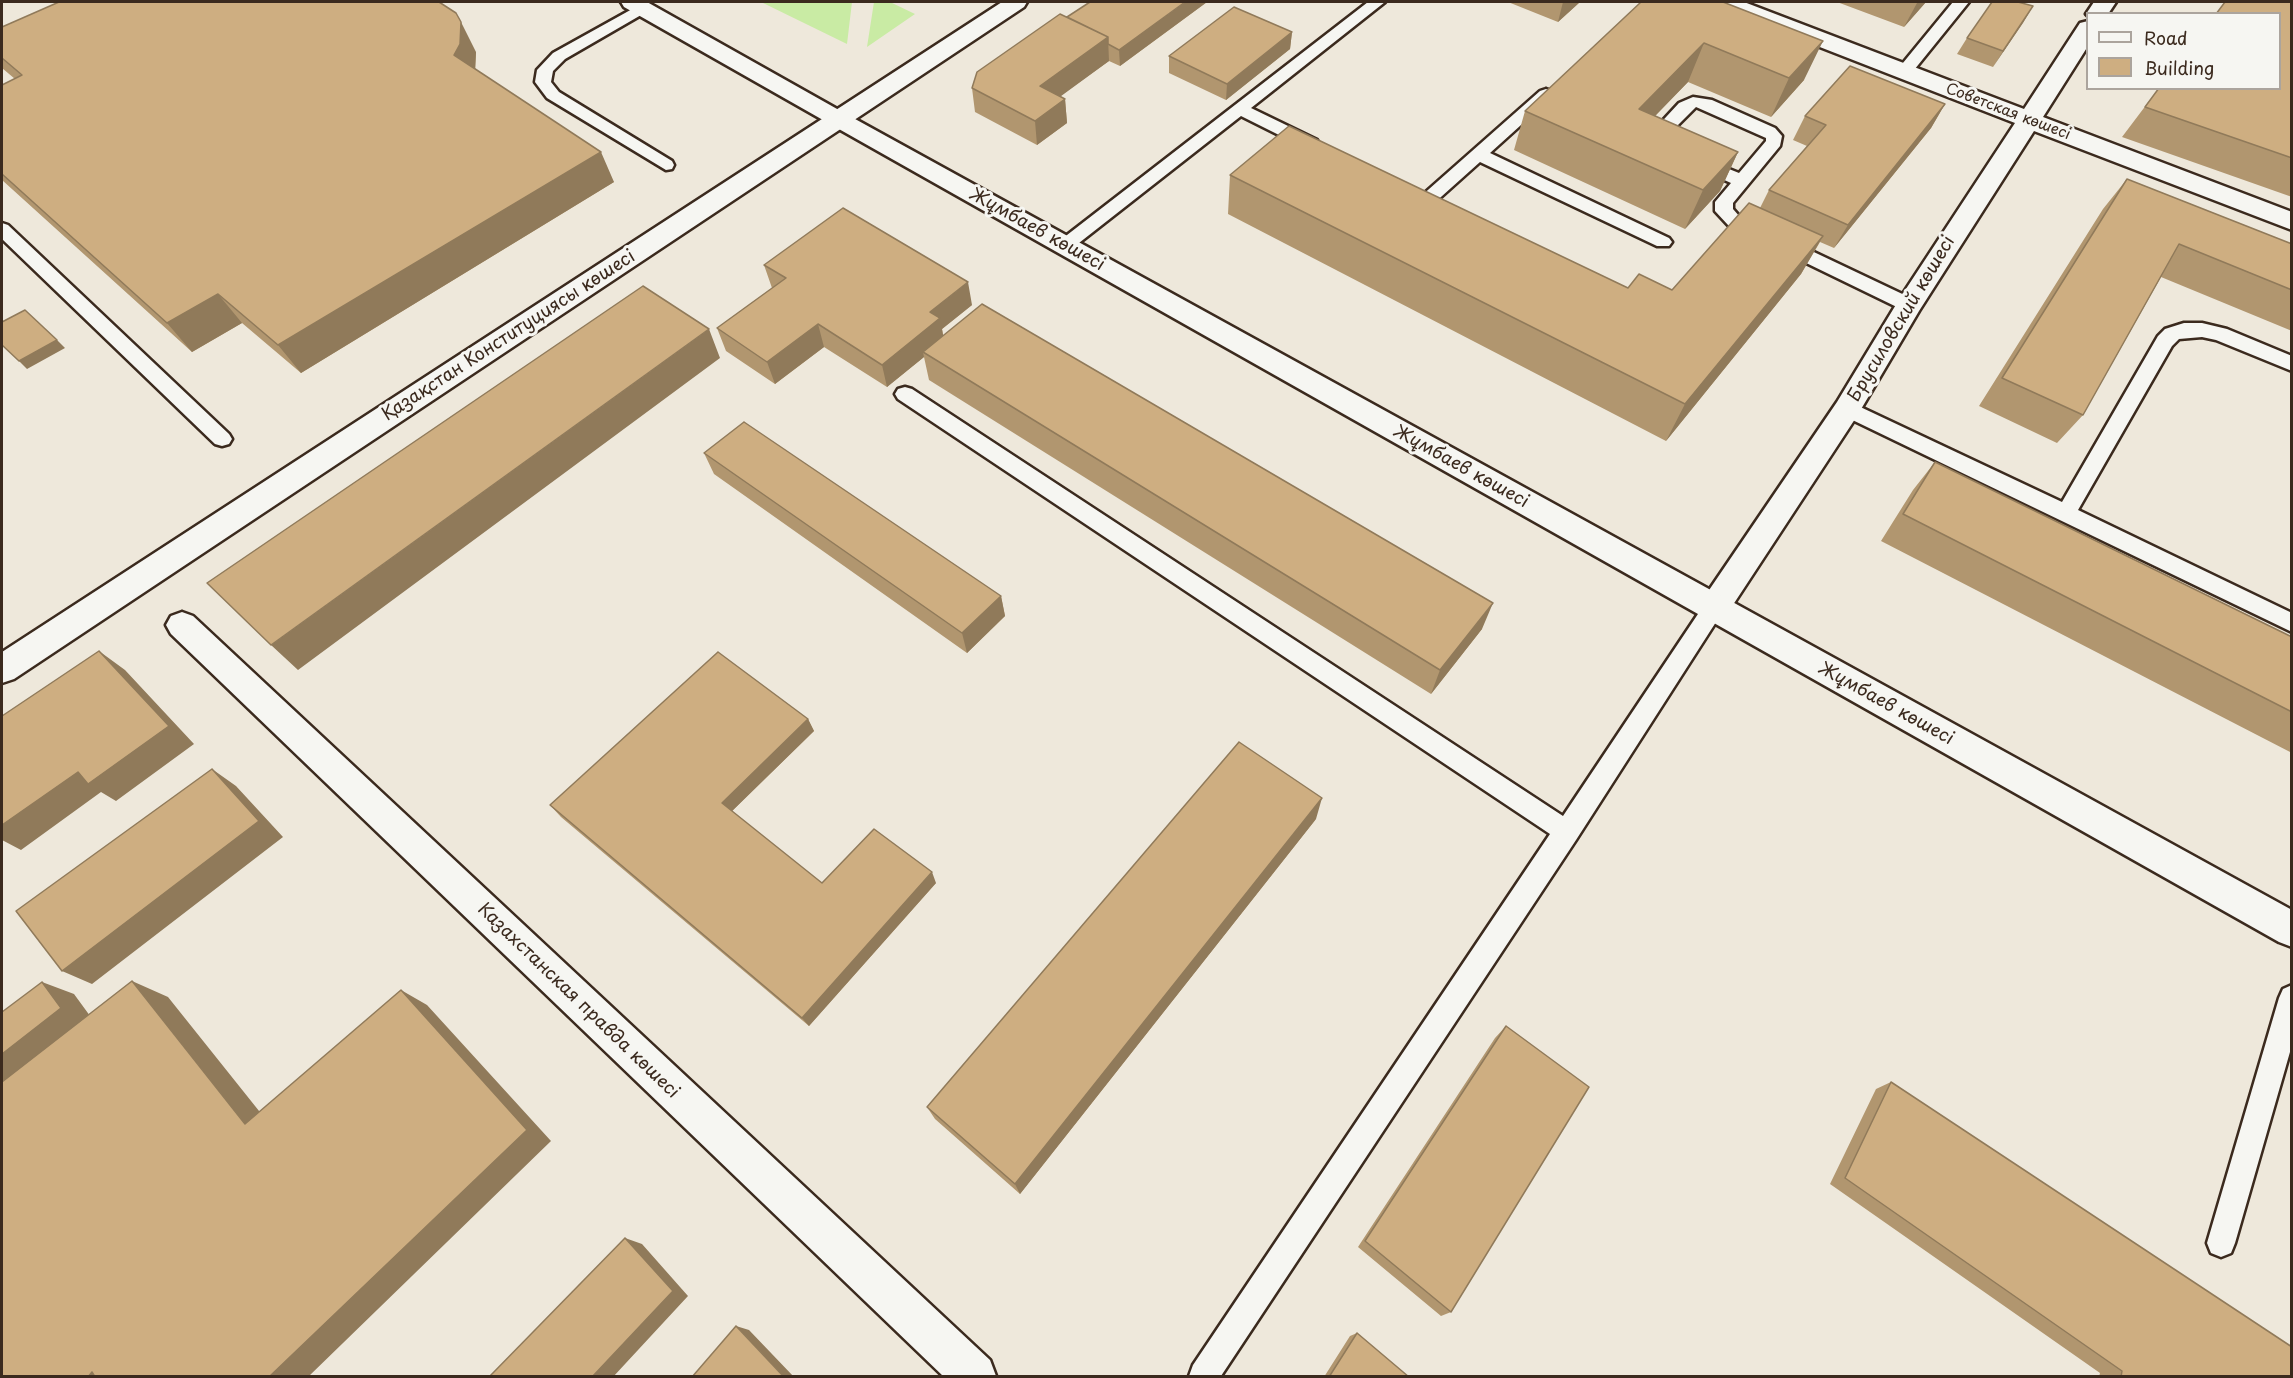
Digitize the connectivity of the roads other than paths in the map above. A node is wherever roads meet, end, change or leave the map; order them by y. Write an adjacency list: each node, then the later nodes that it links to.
1 (1016, 2): 10 (street, Қазақстан Конституциясы көшесі)
2 (1377, 2): 9 (lane)
3 (1725, 2): 7 (street, Советская көшесі)
4 (1961, 2): 7 (lane)
5 (638, 5): 10 (street, Жұмбаев көшесі); 14 (lane)
6 (2086, 31): 11 (street, Брусиловский көшесі)
7 (1905, 72): 11 (street, Советская көшесі)
8 (1557, 85): 13 (lane)
9 (1239, 109): 12 (lane); 20 (lane)
10 (838, 119): 20 (street, Жұмбаев көшесі); 30 (street, Қазақстан Конституциясы көшесі)
11 (2028, 120): 17 (street, Советская көшесі); 21 (street, Брусиловский көшесі)
12 (1322, 150)
13 (1478, 154): 16 (lane); 19 (lane)
14 (666, 165)
15 (1741, 181): 15 (lane); 21 (lane)
16 (1447, 212)
17 (2292, 222)
18 (2, 229): 25 (lane)
19 (1663, 242)
20 (1065, 246): 27 (street, Жұмбаев көшесі)
21 (1908, 305): 24 (street, Брусиловский көшесі)
22 (2292, 364): 26 (lane)
23 (905, 394): 31 (lane)
24 (1847, 410): 26 (lane); 27 (street, Брусиловский көшесі)
25 (222, 439)
26 (2066, 513): 28 (lane)
27 (1714, 609): 31 (lane); 32 (street, Жұмбаев көшесі)
28 (2292, 623)
29 (182, 625): 35 (street, Казахстанская правда көшесі)
30 (2, 669)
31 (1567, 832): 36 (lane)
32 (2292, 930)
33 (2292, 998): 34 (lane)
34 (2221, 1243)
35 (974, 1377)
36 (1204, 1377)

